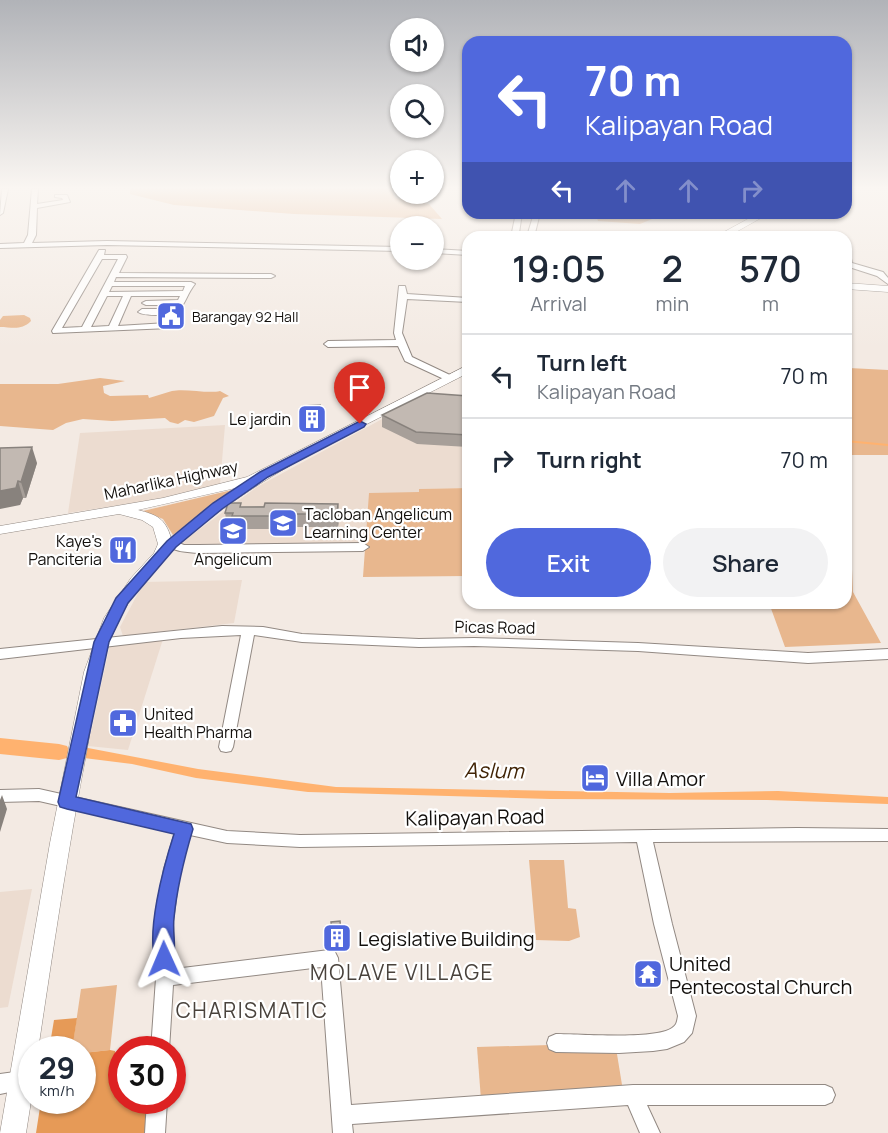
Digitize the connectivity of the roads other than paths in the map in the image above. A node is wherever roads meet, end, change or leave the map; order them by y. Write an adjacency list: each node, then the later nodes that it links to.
1 (29, 242): 3 (street)
2 (107, 243): 3 (street); 5 (street); 8 (street)
3 (27, 245): 4 (street)
4 (0, 246)
5 (390, 249)
6 (444, 252): 7 (street)
7 (462, 253)
8 (99, 258): 11 (street); 29 (street)
9 (852, 266): 13 (street)
10 (194, 274): 11 (street); 12 (street); 15 (street)
11 (114, 275): 14 (street)
12 (271, 276)
13 (888, 282)
14 (109, 284): 15 (street); 20 (street)
15 (191, 284): 18 (street)
16 (852, 286): 17 (main road)
17 (888, 289)
18 (187, 292): 19 (street); 23 (street)
19 (149, 293): 21 (street); 24 (street)
20 (104, 294): 21 (street); 29 (street)
21 (128, 294): 28 (street)
22 (462, 299): 31 (street)
23 (181, 302): 24 (street); 25 (street)
24 (146, 303): 25 (street)
25 (142, 312): 27 (street)
26 (167, 326): 27 (street)
27 (136, 328): 28 (street)
28 (112, 329): 29 (street)
29 (85, 330)
30 (328, 344): 31 (street)
31 (400, 344): 33 (street)
32 (462, 371): 33 (main road, Maharlika Highway)
33 (449, 378): 34 (main road, Maharlika Highway)
34 (264, 475): 35 (main road, Maharlika Highway); 38 (main road)
35 (122, 510): 36 (main road, Maharlika Highway); 38 (main road)
36 (0, 530)
37 (363, 547): 38 (street)
38 (166, 549): 40 (main road)
39 (248, 632): 40 (street, Picas Road); 42 (street, Picas Road); 43 (street)
40 (101, 642): 41 (street, Picas Road); 45 (main road)
41 (0, 654)
42 (888, 654)
43 (226, 747)
44 (0, 796): 45 (street, Kalipayan Road)
45 (67, 802): 46 (street, Kalipayan Road); 50 (main road)
46 (184, 829): 48 (street, Kalipayan Road); 49 (street)
47 (888, 835): 48 (street, Kalipayan Road)
48 (644, 836): 52 (street)
49 (165, 978): 51 (street); 59 (street)
50 (29, 1036)
51 (161, 1036)
52 (555, 1043)
53 (18, 1082): 54 (street)
54 (0, 1084)
55 (633, 1095): 56 (street); 59 (street); 62 (street)
56 (825, 1095)
57 (18, 1104): 60 (main road)
58 (156, 1114): 61 (street)
59 (342, 1124)
60 (13, 1133)
61 (155, 1133)
62 (650, 1133)

